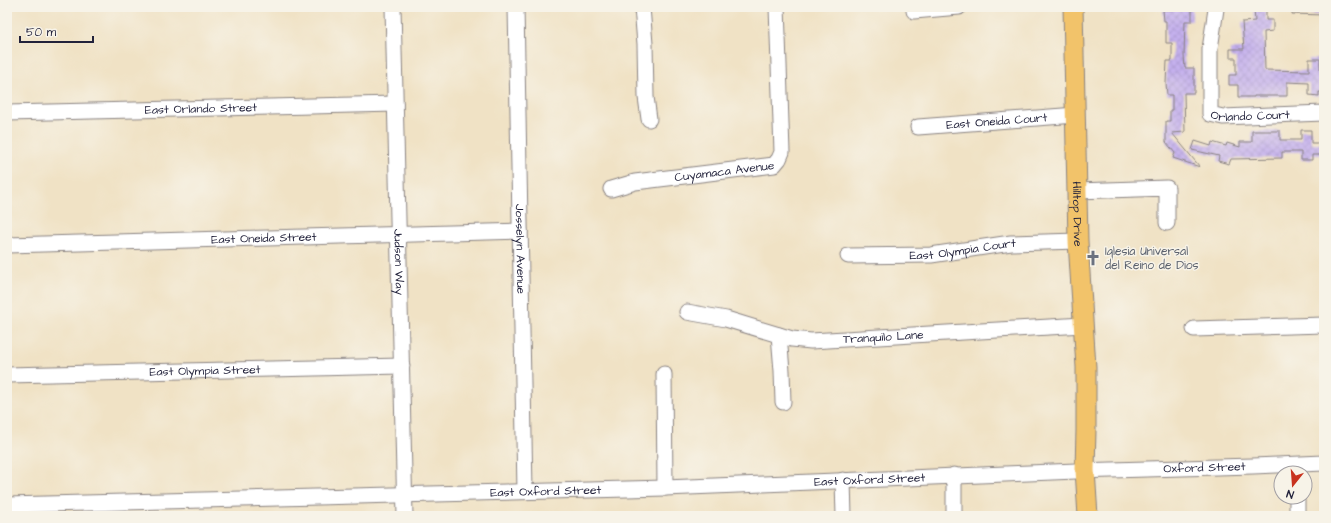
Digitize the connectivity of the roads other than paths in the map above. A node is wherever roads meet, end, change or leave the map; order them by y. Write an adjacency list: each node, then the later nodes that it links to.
1 (393, 7): 9 (street, Judson Way)
2 (516, 7): 18 (street, Josselyn Avenue)
3 (642, 7): 13 (street)
4 (777, 7): 15 (street, Cuyamaca Avenue)
5 (959, 7): 8 (street)
6 (1074, 7): 12 (main road, Hilltop Drive)
7 (1216, 9): 11 (street, Orlando Court)
8 (914, 10)
9 (395, 104): 10 (street, East Orlando Street); 19 (street, Judson Way)
10 (7, 113)
11 (1324, 113)
12 (1076, 115): 14 (street, East Oneida Court); 16 (main road, Hilltop Drive)
13 (649, 119)
14 (918, 126)
15 (611, 189)
16 (1077, 191): 17 (street); 20 (main road, Hilltop Drive)
17 (1167, 223)
18 (520, 231): 19 (street, East Oneida Street); 39 (street, Josselyn Avenue)
19 (399, 234): 21 (street, East Oneida Street); 28 (street, Judson Way)
20 (1078, 241): 22 (street, East Olympia Court); 24 (main road, Hilltop Drive)
21 (7, 245)
22 (848, 256)
23 (687, 312): 27 (street, Tranquilo Lane)
24 (1083, 325): 27 (street, Tranquilo Lane); 35 (main road, Hilltop Drive)
25 (1324, 325): 26 (street)
26 (1194, 329)
27 (779, 335): 31 (street)
28 (402, 366): 30 (street, East Olympia Street); 40 (street, Judson Way)
29 (664, 374): 38 (street)
30 (7, 375)
31 (782, 402)
32 (1324, 463): 33 (street, Oxford Street)
33 (1312, 465)
34 (1273, 469): 35 (street, Oxford Street)
35 (1085, 470): 36 (street, East Oxford Street); 46 (main road, Hilltop Drive)
36 (954, 475): 37 (street, East Oxford Street); 45 (street)
37 (843, 480): 38 (street, East Oxford Street); 44 (street)
38 (665, 488): 39 (street, East Oxford Street)
39 (525, 491): 40 (street, East Oxford Street)
40 (404, 494): 41 (street, East Oxford Street); 43 (street, Judson Way)
41 (7, 505)
42 (1297, 505): 47 (street)
43 (405, 516)
44 (844, 516)
45 (954, 516)
46 (1088, 516)
47 (1297, 516)

